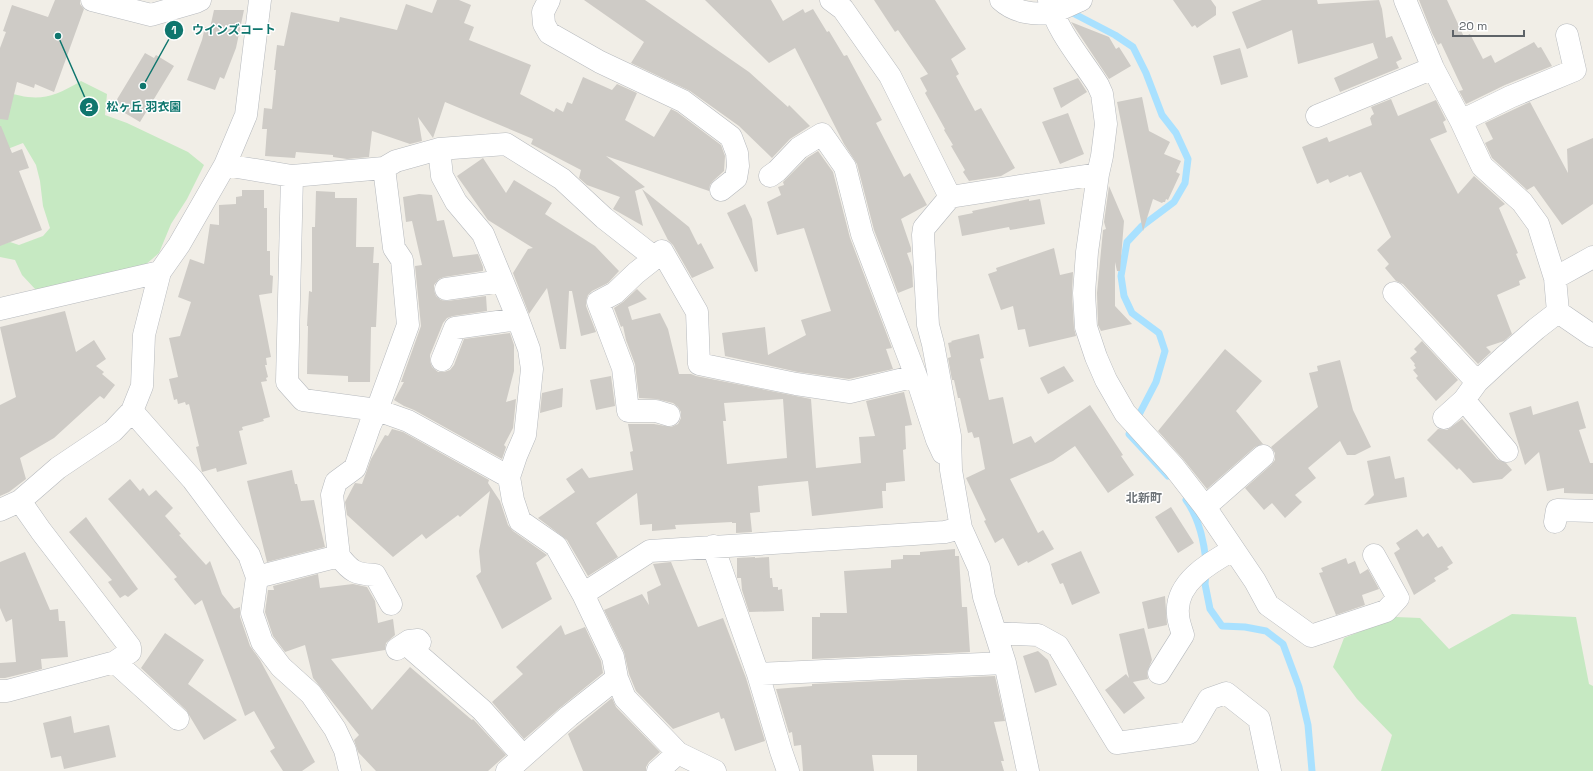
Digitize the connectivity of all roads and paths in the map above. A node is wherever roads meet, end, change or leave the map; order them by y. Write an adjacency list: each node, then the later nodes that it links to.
1 (94, 0): 2 (street)
2 (200, 0)
3 (260, 0): 15 (street)
4 (549, 0): 20 (street)
5 (831, 0): 21 (street)
6 (1001, 0): 9 (street)
7 (1081, 0): 9 (street)
8 (1405, 0): 11 (street)
9 (1051, 6): 17 (street)
10 (1567, 35): 13 (street)
11 (1433, 68): 12 (street); 13 (street)
12 (1317, 116)
13 (1461, 121): 25 (street)
14 (440, 149): 16 (street); 22 (street); 26 (street)
15 (225, 165): 18 (street); 24 (street)
16 (384, 168): 18 (street); 37 (street)
17 (1098, 174): 21 (street); 46 (street)
18 (292, 176): 37 (street)
19 (770, 176): 34 (street)
20 (721, 190)
21 (950, 197): 43 (street)
22 (658, 254): 34 (street); 39 (street)
23 (1593, 257): 25 (street)
24 (160, 272): 29 (street); 38 (street)
25 (1555, 278): 30 (street)
26 (502, 281): 27 (street); 31 (street)
27 (446, 289)
28 (1394, 293): 35 (street)
29 (0, 309)
30 (1558, 312): 32 (street); 35 (street)
31 (518, 318): 33 (street); 44 (street)
32 (1593, 336)
33 (442, 360)
34 (916, 376): 43 (street)
35 (1477, 382): 36 (street)
36 (1464, 400): 40 (street); 41 (street)
37 (377, 410): 44 (street); 54 (street)
38 (132, 411): 45 (street); 55 (street)
39 (669, 415)
40 (1444, 418)
41 (1507, 451)
42 (1263, 456): 46 (street)
43 (951, 470): 50 (street)
44 (509, 477): 56 (street)
45 (20, 501): 47 (street); 60 (street)
46 (1205, 507): 52 (street)
47 (0, 510)
48 (1593, 511): 49 (street)
49 (1555, 522)
50 (961, 528): 51 (street); 58 (street)
51 (713, 546): 56 (street); 63 (street)
52 (1233, 550): 53 (street); 62 (street)
53 (1374, 555)
54 (339, 556): 55 (street); 57 (street)
55 (257, 577): 69 (street)
56 (583, 594): 64 (street)
57 (391, 604)
58 (996, 632): 61 (street); 75 (street)
59 (398, 649): 68 (street)
60 (115, 662): 65 (street); 66 (street)
61 (1005, 663): 63 (street); 74 (street)
62 (1159, 673)
63 (758, 674): 73 (street)
64 (617, 678): 67 (street); 68 (street)
65 (0, 691)
66 (178, 719)
67 (678, 753): 71 (street); 72 (street)
68 (523, 756): 70 (street)
69 (350, 771)
70 (507, 771)
71 (658, 771)
72 (715, 771)
73 (788, 771)
74 (1028, 771)
75 (1270, 771)

